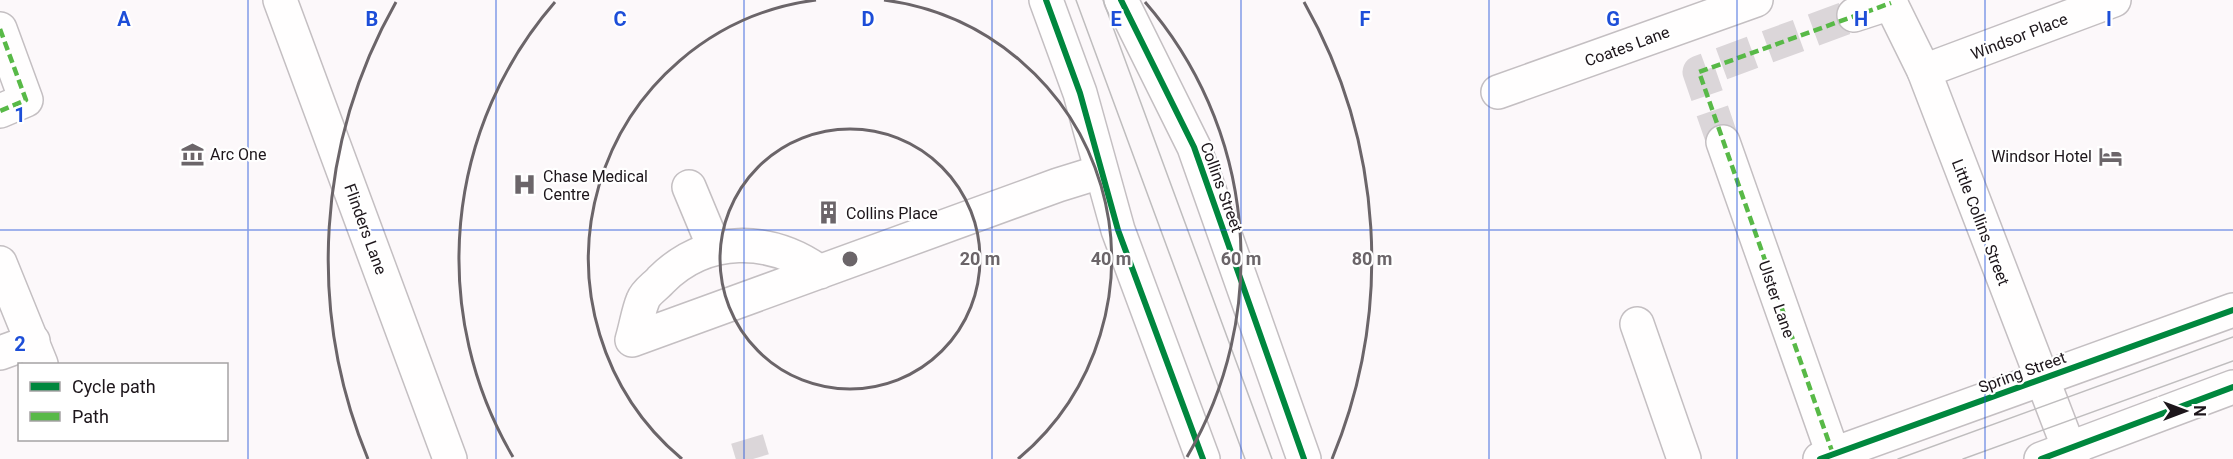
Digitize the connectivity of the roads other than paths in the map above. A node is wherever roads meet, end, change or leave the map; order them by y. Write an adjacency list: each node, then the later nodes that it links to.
1 (280, 0): 26 (street, Flinders Lane)
2 (1046, 0): 13 (street)
3 (1121, 0): 28 (street, Collins Street)
4 (1756, 0): 10 (street, Coates Lane)
5 (2115, 0): 9 (street, Windsor Place)
6 (1890, 1): 7 (street); 9 (street, Little Collins Street)
7 (1854, 15)
8 (0, 30): 11 (street)
9 (1924, 71): 22 (street, Little Collins Street)
10 (1498, 92)
11 (0, 111)
12 (1723, 142): 25 (street, Ulster Lane)
13 (1100, 172): 17 (street); 27 (street)
14 (689, 187): 15 (street)
15 (714, 248): 17 (street); 17 (street)
16 (0, 263): 20 (street)
17 (820, 272)
18 (2233, 310): 22 (street, Spring Street)
19 (1637, 324): 29 (street)
20 (37, 353): 21 (street)
21 (0, 354)
22 (2041, 379): 24 (street, Little Collins Street); 25 (street, Spring Street)
23 (2233, 387): 24 (street)
24 (2060, 455)
25 (1826, 457)
26 (450, 459)
27 (1203, 459)
28 (1304, 459)
29 (1684, 459)

